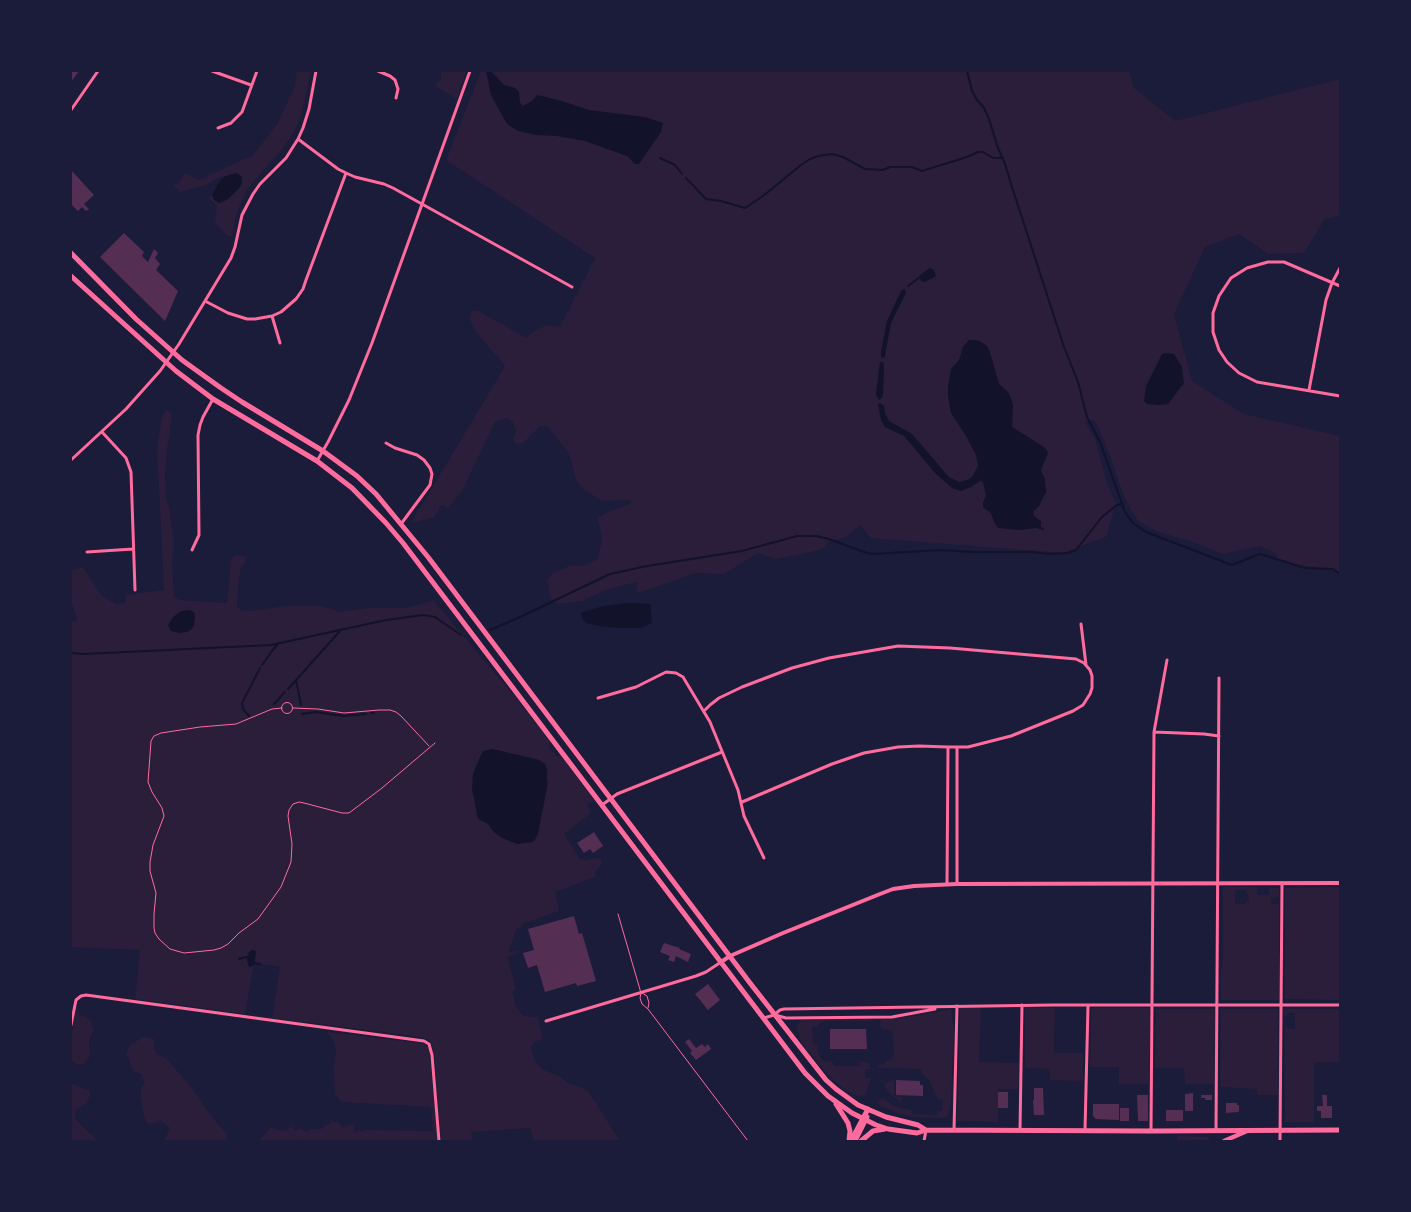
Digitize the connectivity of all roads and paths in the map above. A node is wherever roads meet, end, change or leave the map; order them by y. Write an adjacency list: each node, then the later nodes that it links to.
1 (98, 71): 9 (street)
2 (212, 71): 7 (street)
3 (257, 71): 7 (street)
4 (316, 71): 11 (street)
5 (378, 71): 8 (street)
6 (470, 71): 13 (street)
7 (252, 86): 10 (street)
8 (396, 98)
9 (71, 110)
10 (218, 128)
11 (298, 139): 12 (street); 20 (street)
12 (346, 173): 13 (street); 21 (street)
13 (422, 204): 19 (street); 30 (street)
14 (71, 253): 23 (main road)
15 (1340, 268): 17 (street)
16 (71, 276): 24 (main road)
17 (1332, 283): 18 (street); 25 (street); 25 (street)
18 (1340, 286)
19 (572, 287)
20 (206, 301): 21 (street); 23 (street)
21 (272, 316): 22 (street)
22 (280, 343)
23 (173, 352): 24 (street); 30 (main road)
24 (166, 362): 27 (main road); 28 (street)
25 (1309, 390): 26 (street)
26 (1340, 396)
27 (213, 399): 32 (main road); 35 (street)
28 (102, 432): 31 (street); 34 (street)
29 (386, 444): 33 (street)
30 (323, 451): 32 (street); 33 (main road)
31 (71, 460)
32 (317, 461): 55 (main road)
33 (401, 524): 53 (main road)
34 (133, 549): 36 (street); 37 (street)
35 (192, 550)
36 (87, 552)
37 (135, 590)
38 (1081, 624): 40 (street)
39 (1167, 660): 46 (street)
40 (1086, 665): 45 (street); 51 (street)
41 (1219, 678): 47 (street)
42 (598, 698): 45 (street)
43 (282, 708): 44 (path); 44 (path); 49 (path)
44 (293, 708): 49 (path)
45 (704, 711): 52 (street)
46 (1154, 732): 47 (street); 62 (street)
47 (1219, 736): 57 (street)
48 (435, 743): 49 (path)
49 (430, 747)
50 (948, 747): 51 (street); 54 (street); 60 (street)
51 (957, 748): 61 (street)
52 (723, 752): 53 (street); 54 (street)
53 (610, 798): 55 (street); 64 (main road)
54 (742, 802): 56 (street)
55 (602, 805): 65 (main road)
56 (764, 858)
57 (1218, 883): 58 (street); 62 (street); 68 (street)
58 (1282, 883): 59 (street); 69 (street)
59 (1340, 883)
60 (948, 884): 61 (street); 64 (street)
61 (957, 884): 62 (street)
62 (1153, 884): 73 (street)
63 (618, 914): 66 (lane)
64 (730, 956): 65 (street); 76 (main road)
65 (720, 962): 66 (street); 77 (main road)
66 (642, 993): 75 (lane); 75 (lane); 78 (street)
67 (1022, 1005): 71 (street); 72 (street); 86 (street)
68 (1218, 1005): 69 (street); 73 (street); 88 (street)
69 (1282, 1005): 70 (street); 90 (street)
70 (1340, 1005)
71 (957, 1006): 74 (street); 85 (street)
72 (1088, 1006): 73 (street); 87 (street)
73 (1153, 1006): 92 (street)
74 (941, 1007): 76 (street); 76 (street)
75 (648, 1009): 95 (lane)
76 (774, 1014): 77 (street); 81 (main road)
77 (763, 1018): 80 (main road)
78 (546, 1021)
79 (71, 1025): 94 (street)
80 (833, 1099): 82 (main road); 96 (main road)
81 (868, 1109): 82 (main road); 84 (main road)
82 (864, 1119): 83 (main road); 96 (main road); 97 (main road)
83 (888, 1129): 84 (main road); 98 (main road)
84 (926, 1130): 85 (main road); 93 (street)
85 (954, 1130): 86 (main road)
86 (1020, 1130): 87 (main road)
87 (1085, 1130): 92 (main road)
88 (1216, 1130): 89 (main road); 92 (main road)
89 (1248, 1130): 90 (main road); 99 (main road)
90 (1281, 1130): 91 (main road); 100 (street)
91 (1340, 1130)
92 (1152, 1131)
93 (925, 1140)
94 (439, 1141)
95 (748, 1141)
96 (850, 1141)
97 (855, 1141)
98 (861, 1141)
99 (1225, 1141)
100 (1280, 1141)

